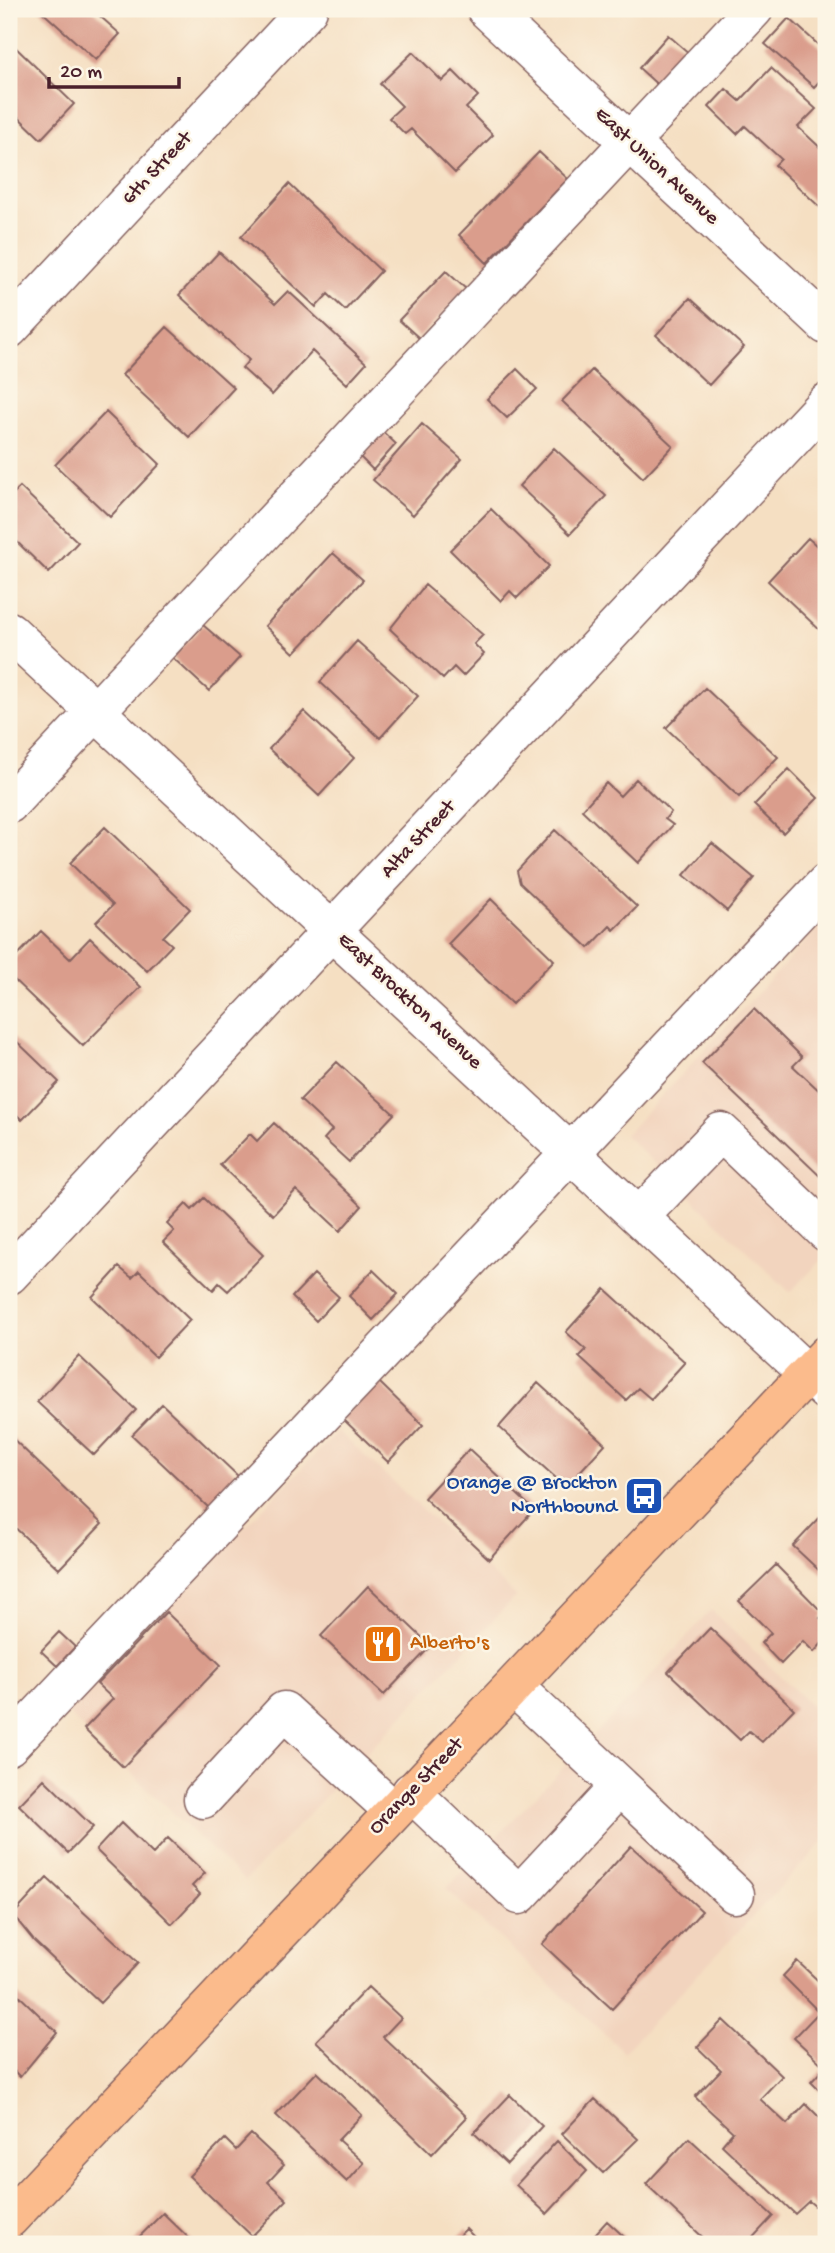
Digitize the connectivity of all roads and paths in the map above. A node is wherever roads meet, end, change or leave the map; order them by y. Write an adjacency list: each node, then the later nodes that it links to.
1 (308, 9): 6 (street, 6th Street)
2 (486, 9): 4 (street, East Union Avenue)
3 (754, 9): 4 (street)
4 (628, 140): 5 (street, East Union Avenue); 9 (street)
5 (826, 325)
6 (9, 329)
7 (826, 403): 12 (street, Alta Street)
8 (9, 631): 9 (street, East Brockton Avenue)
9 (96, 712): 10 (street); 12 (street, East Brockton Avenue)
10 (9, 804)
11 (826, 883): 13 (street)
12 (334, 931): 13 (street, East Brockton Avenue); 16 (street, Alta Street)
13 (570, 1153): 14 (street, East Brockton Avenue); 19 (street)
14 (639, 1217): 15 (street); 17 (street, East Brockton Avenue)
15 (826, 1232)
16 (9, 1275)
17 (820, 1374): 18 (main road, Orange Street)
18 (515, 1688): 20 (street); 22 (main road, Orange Street)
19 (9, 1746)
20 (620, 1786): 22 (street); 23 (street)
21 (203, 1799): 22 (street)
22 (402, 1802): 24 (main road, Orange Street)
23 (735, 1894)
24 (9, 2219)

